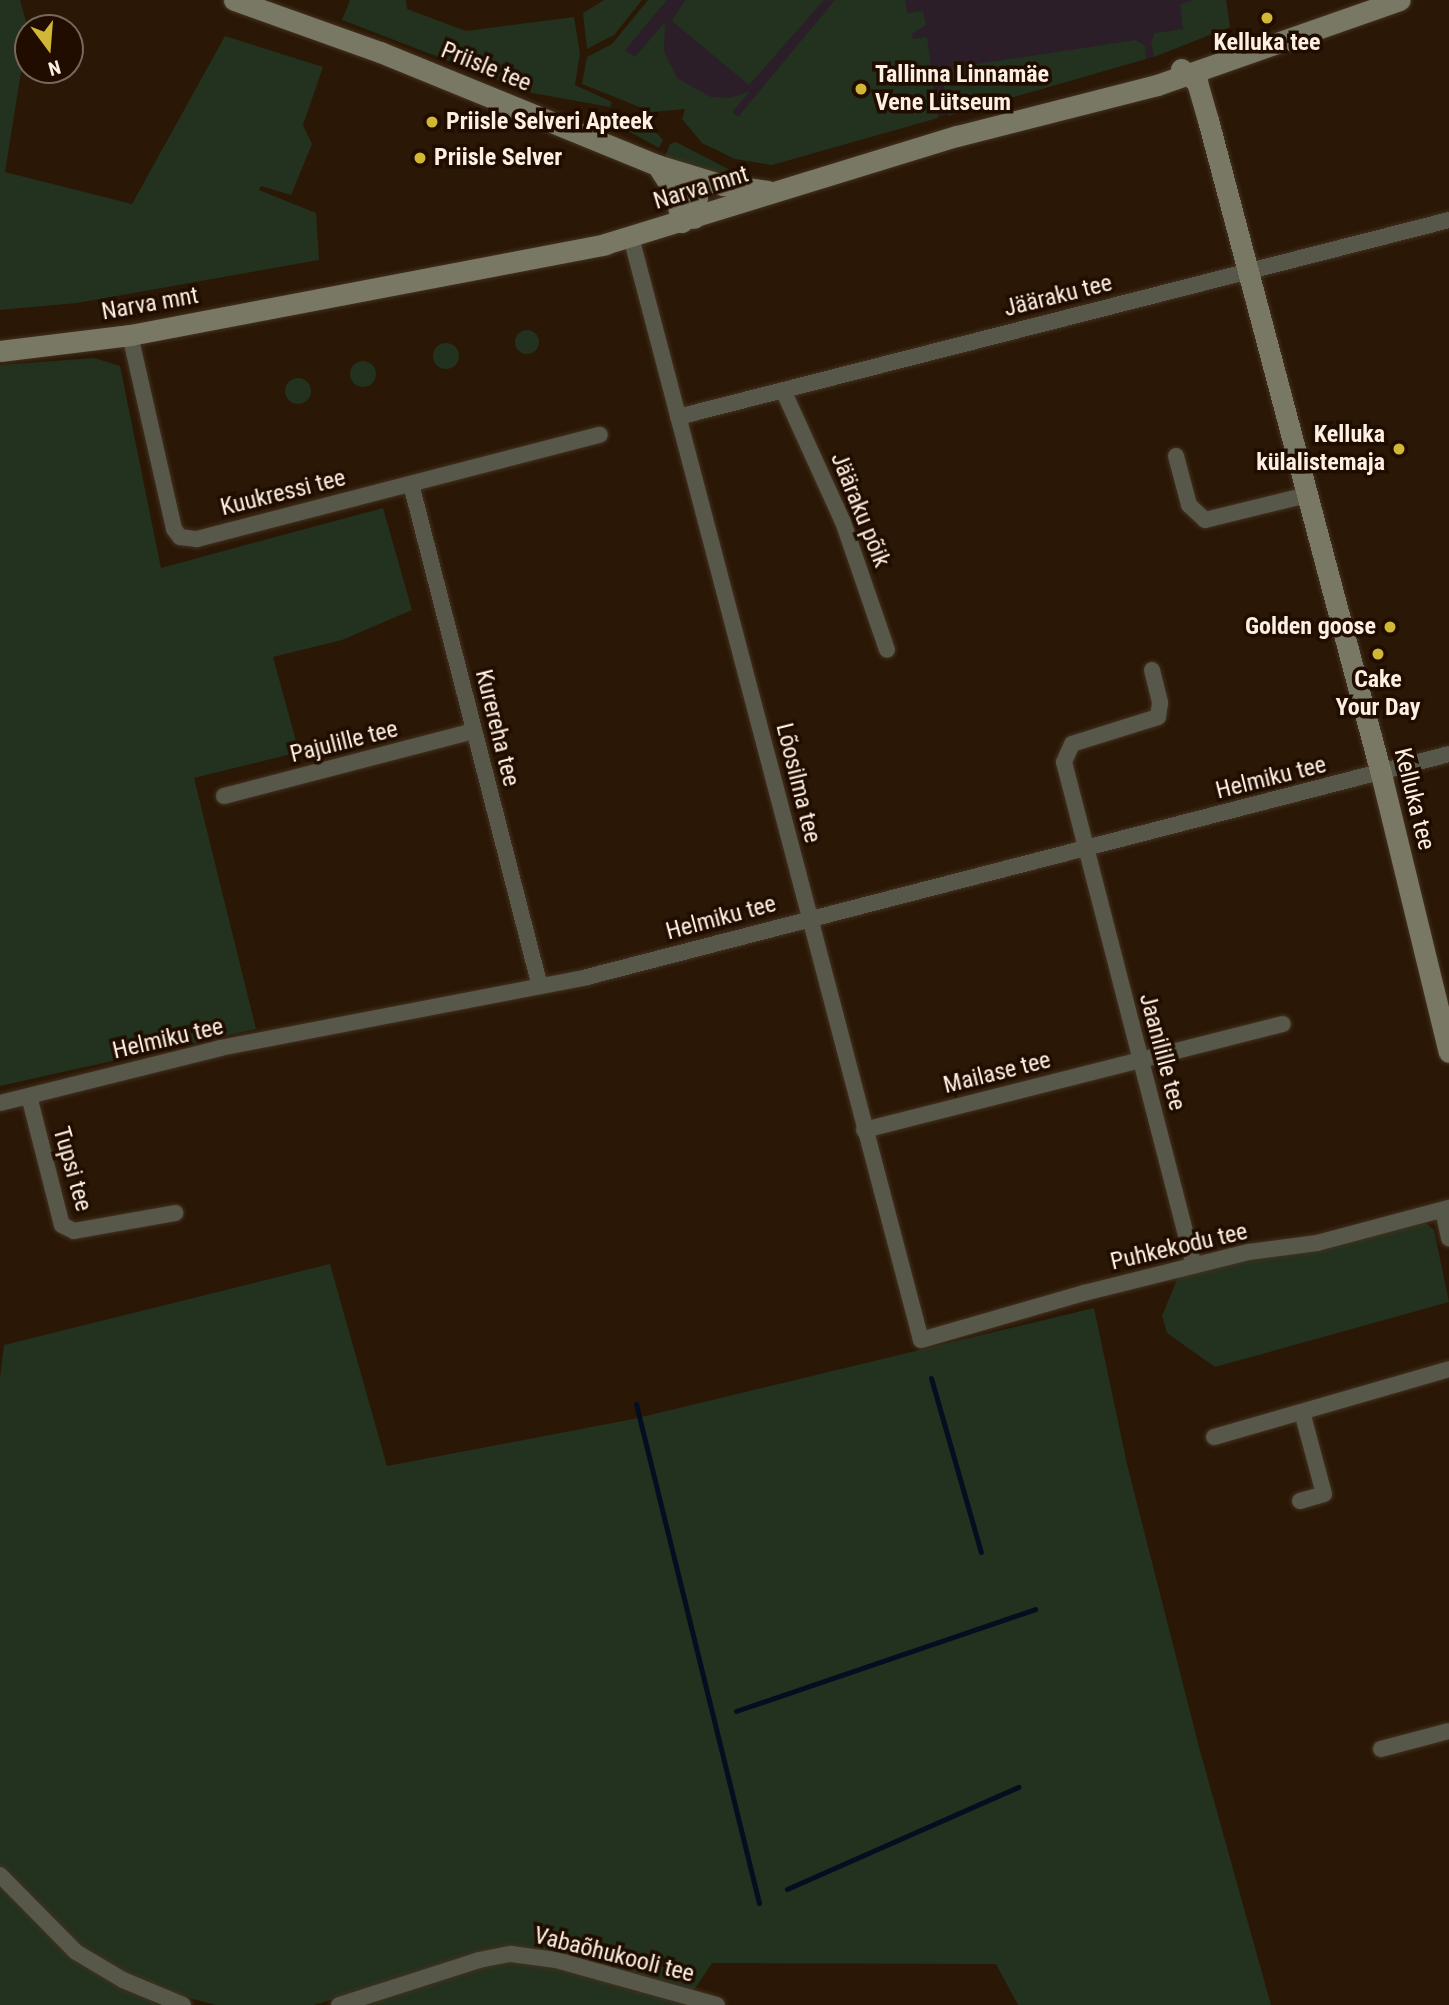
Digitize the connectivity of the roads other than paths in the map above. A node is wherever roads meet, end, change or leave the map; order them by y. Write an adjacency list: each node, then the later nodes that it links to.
1 (234, 0): 5 (street, Priisle tee)
2 (1367, 0): 4 (street)
3 (1400, 0): 4 (street, Narva mnt)
4 (1183, 70): 7 (street, Narva mnt); 11 (street, Kelluka tee)
5 (657, 165): 6 (street, Priisle tee); 8 (street)
6 (686, 174): 7 (street, Priisle tee); 8 (street)
7 (777, 192): 8 (street, Narva mnt)
8 (688, 220): 10 (street, Narva mnt)
9 (1449, 220): 11 (street, Jääraku tee)
10 (631, 237): 12 (street, Narva mnt); 15 (street, Lõosilma tee)
11 (1248, 271): 14 (street, Jääraku tee); 19 (street, Kelluka tee)
12 (130, 335): 13 (street, Narva mnt); 18 (street, Kuukressi tee)
13 (0, 351)
14 (783, 390): 15 (street, Jääraku tee); 20 (street, Jääraku põik)
15 (678, 417): 27 (street, Lõosilma tee)
16 (600, 435): 18 (street, Kuukressi tee)
17 (1175, 456): 19 (street)
18 (411, 484): 22 (street, Kurereha tee)
19 (1307, 495): 24 (street, Kelluka tee)
20 (887, 650)
21 (1152, 670): 26 (street, Jaanilille tee)
22 (474, 732): 25 (street, Pajulille tee); 28 (street, Kurereha tee)
23 (1449, 754): 24 (street, Helmiku tee)
24 (1381, 774): 26 (street, Helmiku tee); 30 (street, Kelluka tee)
25 (224, 796)
26 (1086, 849): 27 (street, Helmiku tee); 31 (street, Jaanilille tee)
27 (810, 919): 28 (street, Helmiku tee); 34 (street, Lõosilma tee)
28 (539, 983): 32 (street, Helmiku tee)
29 (1283, 1024): 31 (street, Mailase tee)
30 (1449, 1052)
31 (1140, 1060): 34 (street, Mailase tee); 38 (street, Jaanilille tee)
32 (29, 1096): 33 (street, Helmiku tee); 36 (street, Tupsi tee)
33 (0, 1103)
34 (864, 1130): 39 (street, Lõosilma tee)
35 (1446, 1209): 37 (street); 38 (street, Puhkekodu tee)
36 (175, 1213)
37 (1449, 1238)
38 (1194, 1266): 39 (street, Puhkekodu tee)
39 (921, 1340)
40 (1449, 1369): 41 (street)
41 (1302, 1412): 42 (street); 43 (street)
42 (1214, 1437)
43 (1300, 1501)
44 (1449, 1731): 45 (street)
45 (1381, 1749)
46 (0, 1875): 47 (street)
47 (183, 2005)
48 (339, 2005): 49 (street, Vabaõhukooli tee)
49 (717, 2005)

